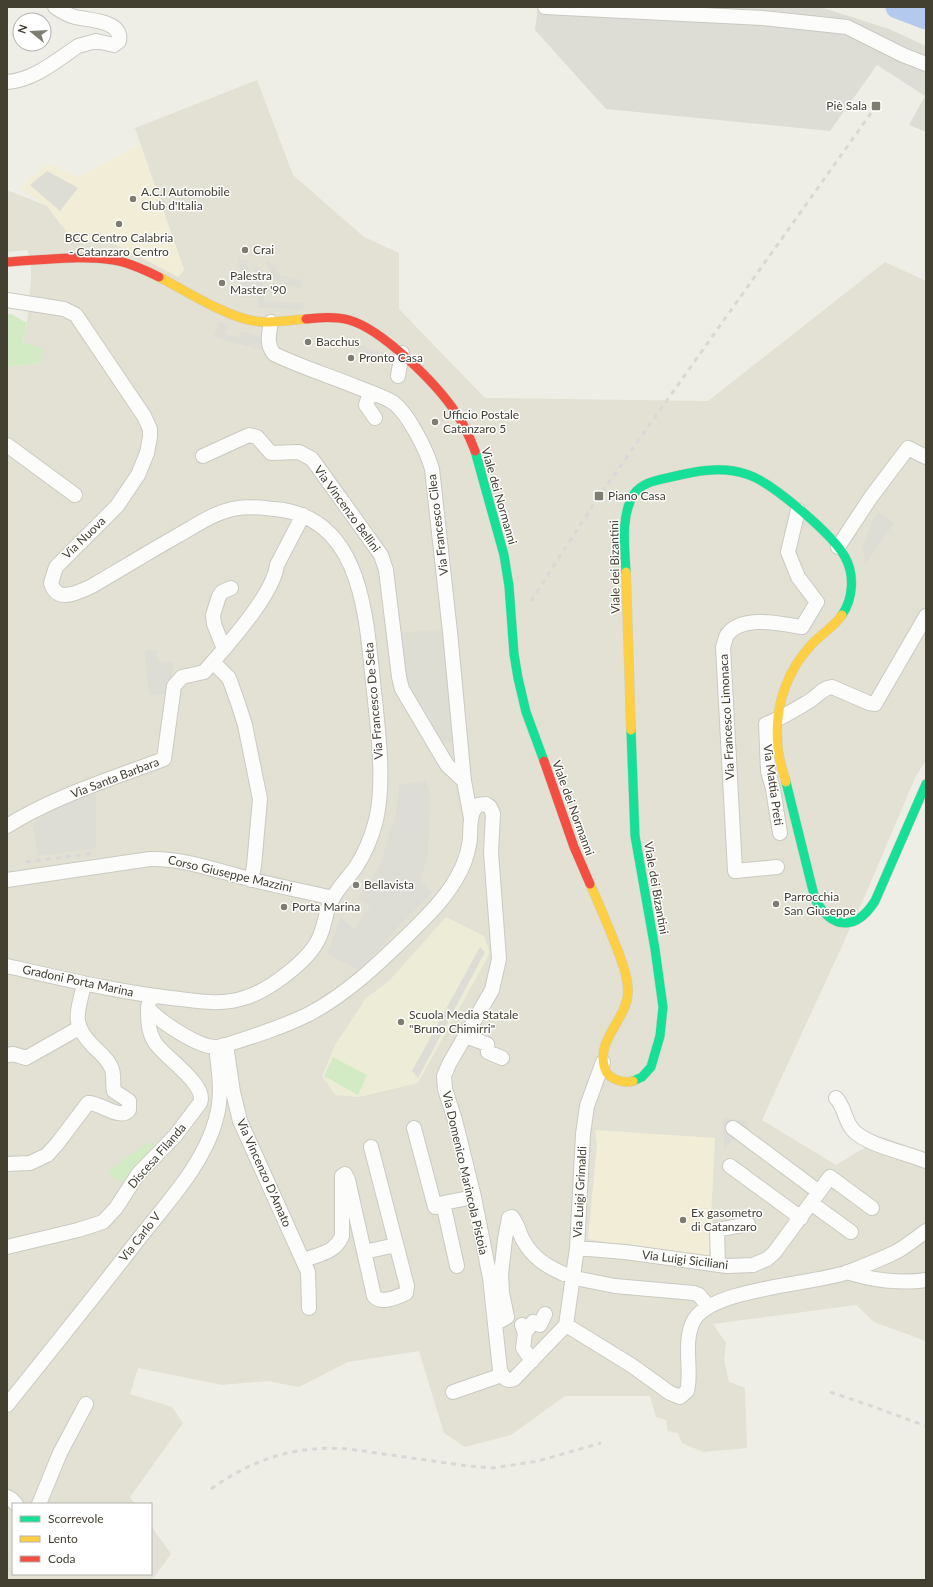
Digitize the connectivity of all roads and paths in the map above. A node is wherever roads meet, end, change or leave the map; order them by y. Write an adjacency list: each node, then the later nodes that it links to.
1 (55, 7): 4 (street)
2 (545, 7): 3 (street)
3 (926, 64)
4 (7, 82)
5 (7, 262): 7 (street, Viale dei Normanni)
6 (7, 300): 17 (street, Via Nuova)
7 (271, 322): 8 (street, Viale dei Normanni); 10 (street, Via Francesco Cilea)
8 (402, 354): 9 (street); 41 (street, Viale dei Normanni)
9 (398, 376)
10 (370, 392): 11 (street); 24 (street, Via Francesco Cilea)
11 (375, 418)
12 (7, 445): 15 (street)
13 (204, 456): 24 (street, Via Vincenzo Bellini)
14 (926, 457): 18 (street)
15 (75, 494)
16 (798, 510): 18 (street, Viale dei Bizantini); 29 (street, Via Francesco Limonaca); 41 (street, Viale dei Bizantini)
17 (303, 515): 21 (street); 32 (street, Via Francesco De Seta)
18 (838, 547): 23 (street, Viale dei Bizantini)
19 (231, 588): 21 (street)
20 (926, 616): 23 (street)
21 (224, 649): 22 (street)
22 (213, 662): 27 (street, Via Santa Barbara); 31 (street)
23 (776, 720): 25 (street, Viale dei Bizantini); 28 (street, Via Mattia Preti)
24 (464, 781): 26 (street, Via Francesco Cilea)
25 (926, 784)
26 (471, 818): 37 (street, Via Domenico Marincola Pistoia); 38 (street)
27 (7, 826)
28 (780, 833)
29 (777, 867)
30 (7, 880): 31 (street, Corso Giuseppe Mazzini)
31 (251, 880): 32 (street, Corso Giuseppe Mazzini)
32 (333, 898): 35 (street, Via Francesco De Seta)
33 (7, 966): 34 (street, Gradoni Porta Marina)
34 (84, 984): 35 (street, Gradoni Porta Marina); 36 (street)
35 (149, 1002): 38 (street); 58 (street, Discesa Filanda)
36 (79, 1028): 39 (street); 47 (street)
37 (465, 1036): 40 (street); 49 (street, Via Domenico Marincola Pistoia)
38 (221, 1046): 61 (street, Via Vincenzo D'Amato); 77 (street, Via Carlo V)
39 (7, 1055)
40 (502, 1058)
41 (603, 1062): 59 (street, Via Luigi Grimaldi)
42 (836, 1098): 46 (street)
43 (414, 1128): 51 (street)
44 (733, 1128): 50 (street)
45 (371, 1147): 57 (street)
46 (926, 1162)
47 (7, 1164)
48 (730, 1166): 53 (street)
49 (474, 1197): 63 (street); 71 (street, Via Domenico Marincola Pistoia)
50 (815, 1197): 52 (street, Via Luigi Siciliani); 53 (street, Via Luigi Siciliani); 56 (street)
51 (435, 1207)
52 (872, 1208)
53 (801, 1218): 62 (street, Via Luigi Siciliani)
54 (748, 1224): 62 (street)
55 (926, 1231): 64 (street)
56 (851, 1232)
57 (396, 1245): 60 (street); 60 (street)
58 (7, 1247)
59 (577, 1248): 62 (street, Via Luigi Siciliani); 72 (street, Via Luigi Grimaldi)
60 (364, 1252): 61 (street)
61 (304, 1260): 69 (street, Via Vincenzo D'Amato)
62 (718, 1265)
63 (457, 1266)
64 (847, 1272): 67 (street); 68 (street)
65 (564, 1274): 71 (street)
66 (580, 1279): 68 (street)
67 (926, 1280)
68 (708, 1306): 72 (street)
69 (309, 1308)
70 (545, 1314): 73 (street)
71 (495, 1324): 74 (street, Via Domenico Marincola Pistoia)
72 (566, 1325): 73 (street)
73 (532, 1361): 74 (street)
74 (502, 1375): 75 (street)
75 (453, 1392)
76 (86, 1404): 80 (street)
77 (7, 1405)
78 (7, 1497): 79 (street)
79 (15, 1503)
80 (39, 1503)

